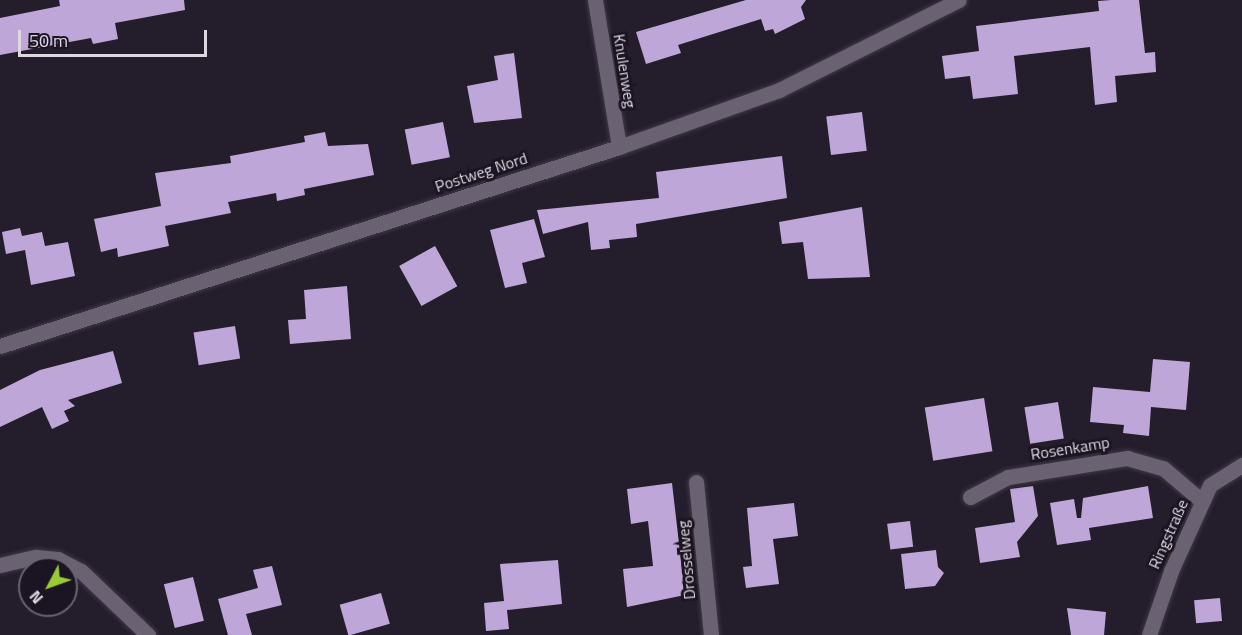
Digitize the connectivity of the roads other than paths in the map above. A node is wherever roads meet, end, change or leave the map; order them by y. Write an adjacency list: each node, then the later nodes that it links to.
1 (596, 0): 3 (street, Knulenweg)
2 (959, 0): 3 (street, Postweg Nord)
3 (619, 147): 4 (street, Postweg Nord)
4 (0, 346)
5 (1242, 465): 8 (street, Ringstraße)
6 (696, 482): 11 (street, Drosselweg)
7 (970, 497): 8 (street, Rosenkamp)
8 (1203, 502): 12 (street, Ringstraße)
9 (0, 565): 10 (street)
10 (148, 635)
11 (711, 635)
12 (1149, 635)

